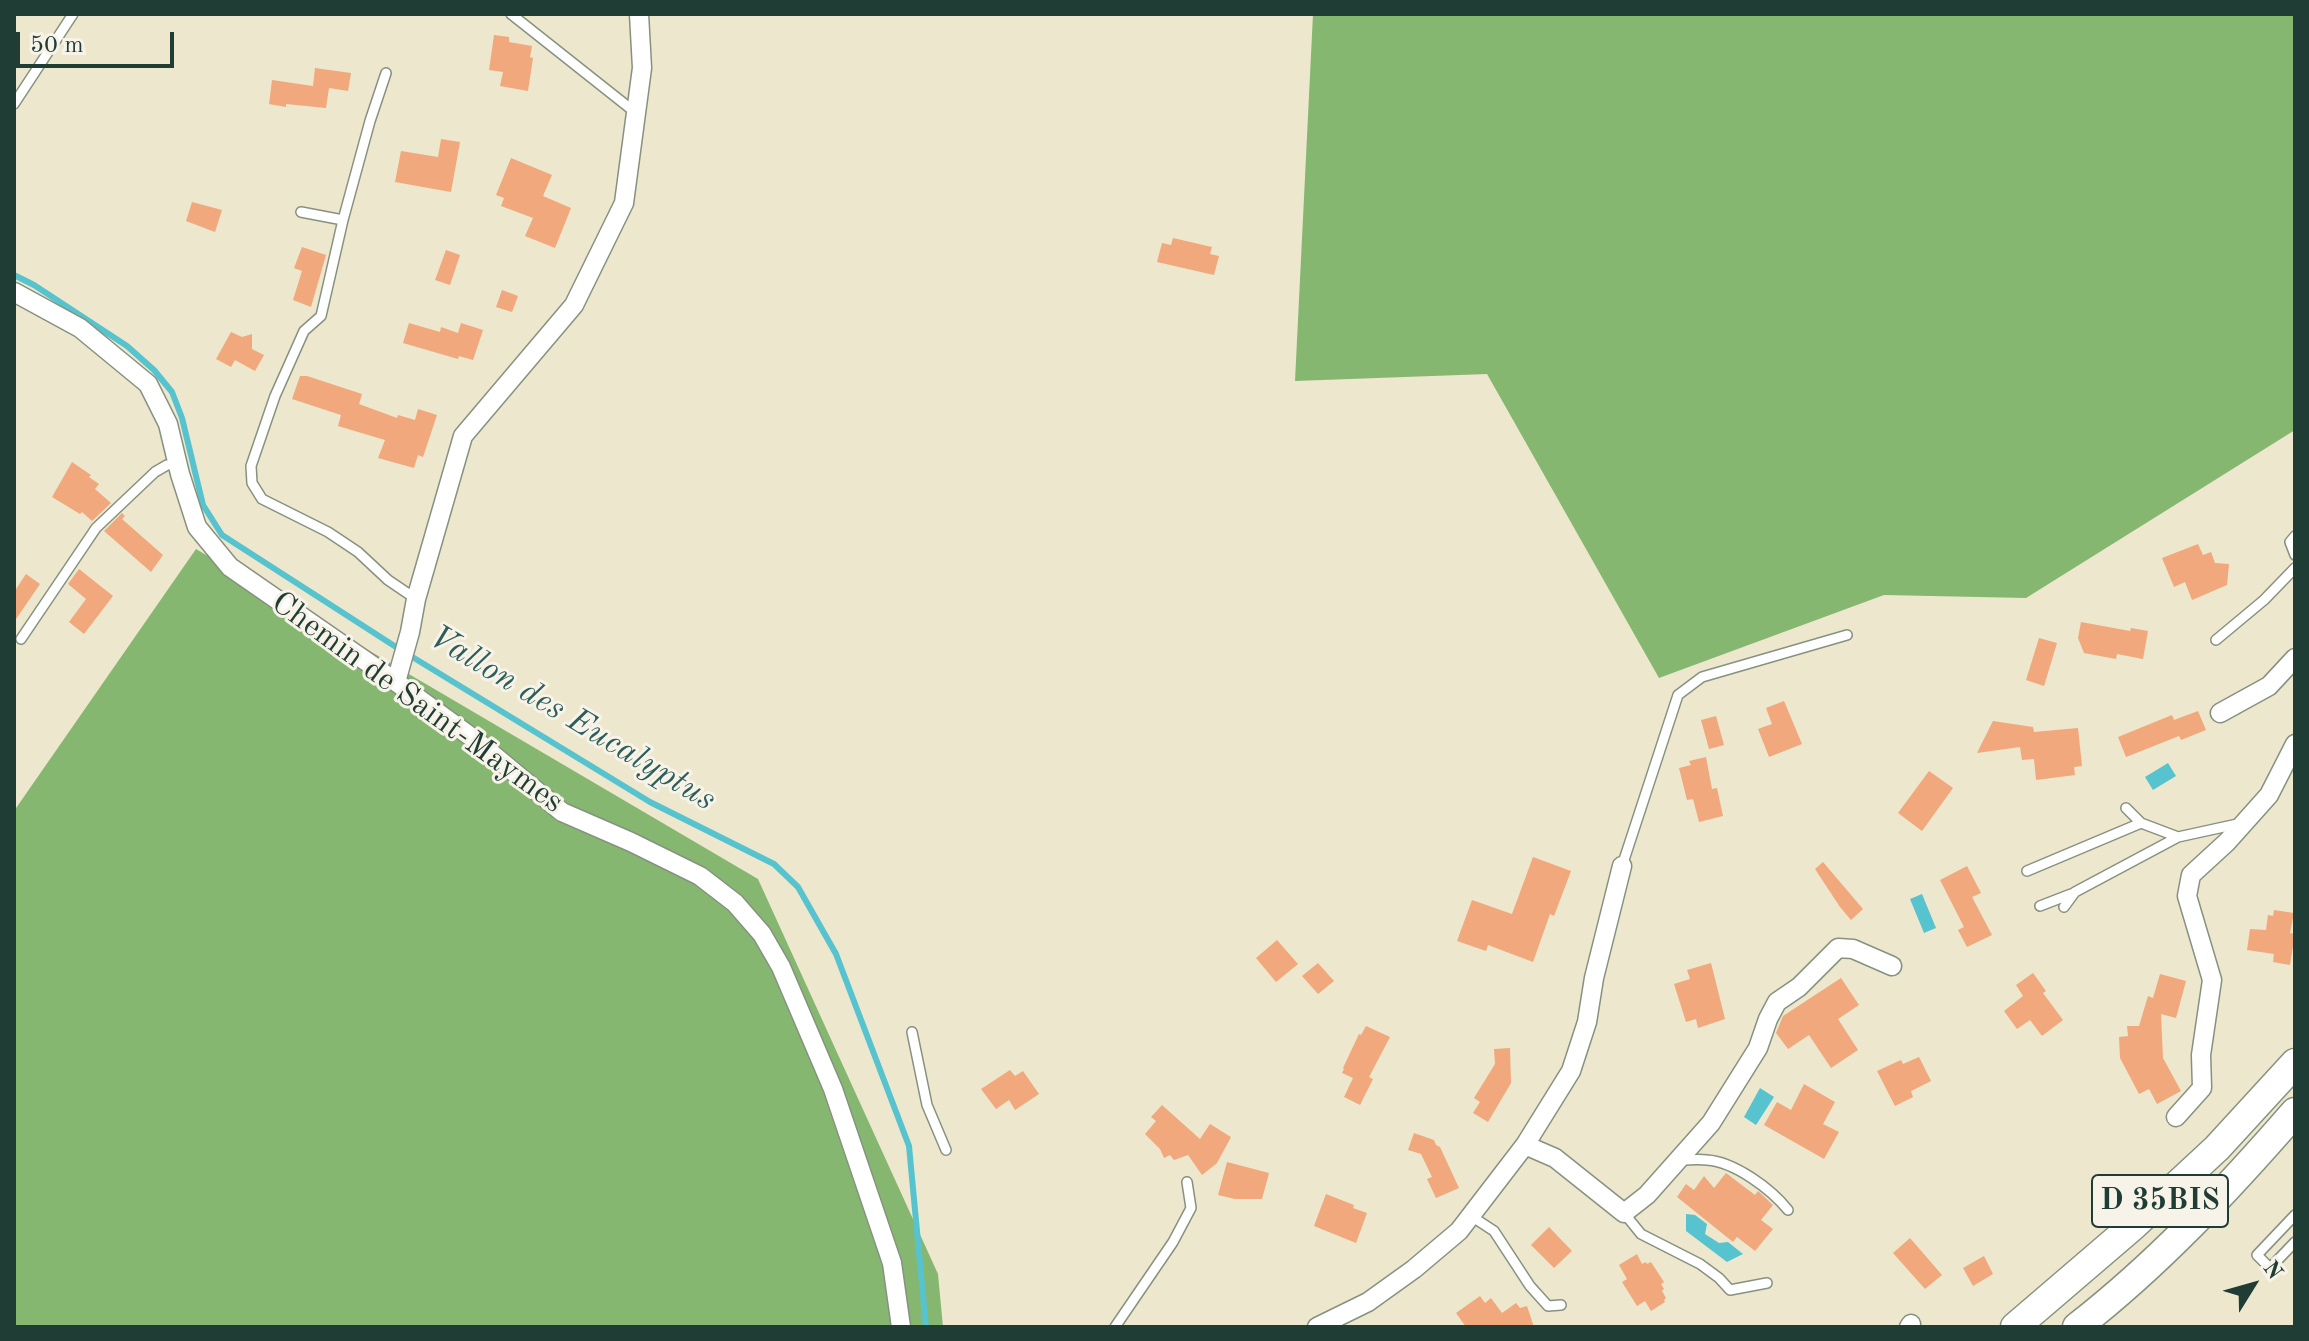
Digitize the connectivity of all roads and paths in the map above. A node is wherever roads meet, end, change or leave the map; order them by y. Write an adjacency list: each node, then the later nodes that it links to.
1 (73, 14): 5 (lane)
2 (511, 14): 6 (lane)
3 (639, 14): 6 (street)
4 (386, 73): 8 (lane)
5 (14, 104)
6 (636, 113): 14 (street)
7 (301, 212): 8 (lane)
8 (343, 220): 14 (lane)
9 (14, 292): 10 (street, Chemin de Saint-Maymes)
10 (178, 464): 16 (lane); 19 (street, Chemin de Saint-Maymes)
11 (2295, 536): 12 (lane)
12 (2295, 555)
13 (2295, 568): 17 (lane)
14 (416, 599): 19 (street)
15 (1847, 635): 26 (lane)
16 (21, 639)
17 (2216, 640)
18 (2295, 658): 20 (street)
19 (396, 682): 47 (street, Chemin de Saint-Maymes)
20 (2220, 713)
21 (2295, 744): 23 (street)
22 (2126, 808): 24 (lane)
23 (2245, 822): 25 (lane); 35 (street)
24 (2141, 823): 25 (lane); 27 (lane)
25 (2178, 837): 28 (lane)
26 (1622, 866): 36 (street)
27 (2027, 871)
28 (2075, 892): 29 (lane); 30 (lane)
29 (2040, 906)
30 (2064, 907)
31 (1892, 966): 38 (street)
32 (912, 1032): 37 (lane)
33 (2295, 1063): 50 (main road, D 35BIS)
34 (2295, 1112): 51 (main road, D 35BIS)
35 (2176, 1117)
36 (1525, 1145): 41 (street); 43 (street)
37 (946, 1150)
38 (1678, 1161): 40 (lane); 41 (street)
39 (1187, 1182): 48 (lane)
40 (1788, 1210)
41 (1624, 1213): 45 (lane)
42 (2295, 1215): 44 (lane)
43 (1471, 1216): 46 (lane); 49 (street)
44 (2295, 1242)
45 (1767, 1283)
46 (1561, 1305)
47 (901, 1327)
48 (1115, 1327)
49 (1317, 1327)
50 (2015, 1327)
51 (2077, 1327)

